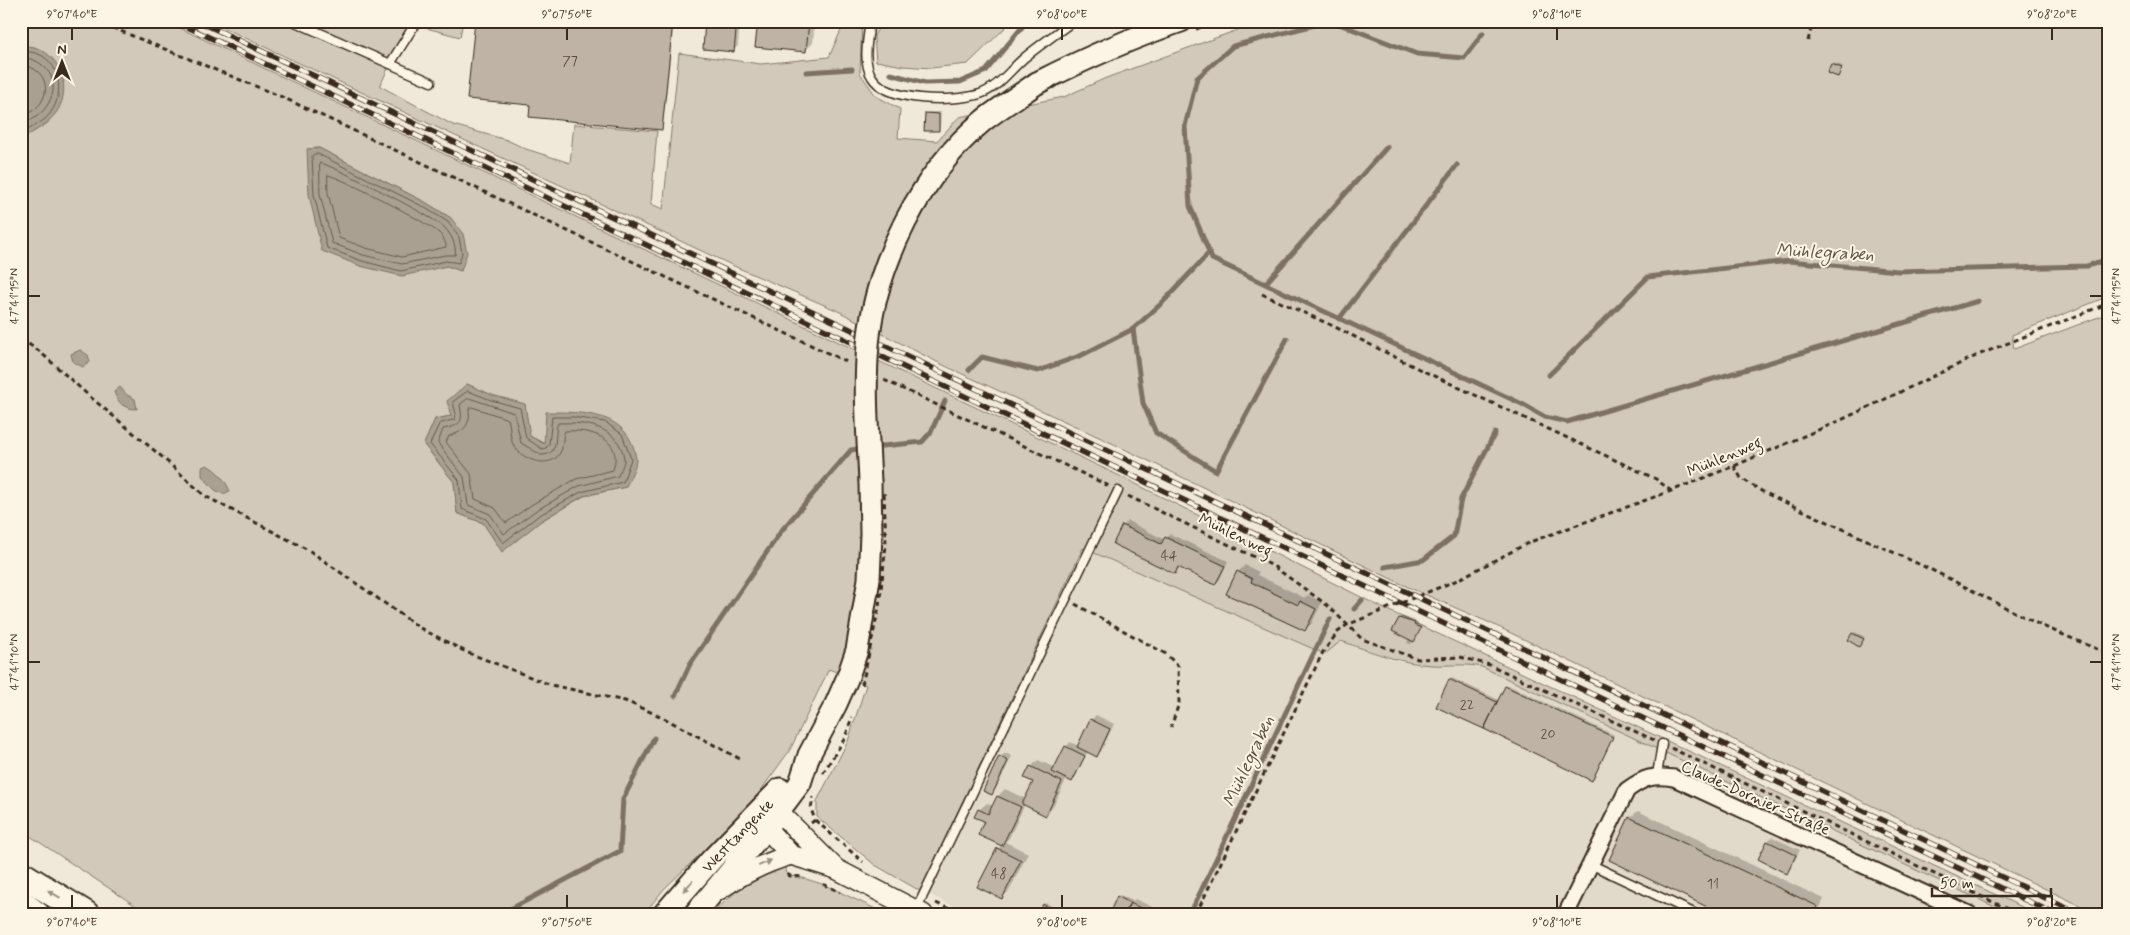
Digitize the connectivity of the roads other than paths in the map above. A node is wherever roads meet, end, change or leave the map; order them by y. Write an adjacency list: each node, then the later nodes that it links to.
1 (293, 21): 6 (lane)
2 (417, 21): 6 (lane)
3 (870, 21): 4 (lane)
4 (1073, 21)
5 (1181, 21): 11 (main road, Westtangente, bridge)
6 (390, 64): 7 (lane)
7 (431, 82)
8 (1118, 491): 18 (lane)
9 (1662, 744): 10 (lane)
10 (1657, 775): 13 (street, Claude-Dornier-Straße); 25 (street, Claude-Dornier-Straße)
11 (769, 817): 12 (street); 14 (street); 16 (main road, Westtangente); 21 (main road, Westtangente, one-way to 21)
12 (791, 855): 14 (street); 16 (street, one-way to 12)
13 (1590, 864): 23 (street, Claude-Dornier-Straße); 24 (lane)
14 (836, 869): 18 (street)
15 (21, 874): 20 (highway, one-way to 15)
16 (712, 895): 22 (main road, Westtangente)
17 (21, 902): 19 (main road)
18 (920, 907)
19 (37, 914)
20 (86, 914)
21 (664, 914)
22 (695, 914)
23 (1566, 914)
24 (1696, 914)
25 (1969, 914)

